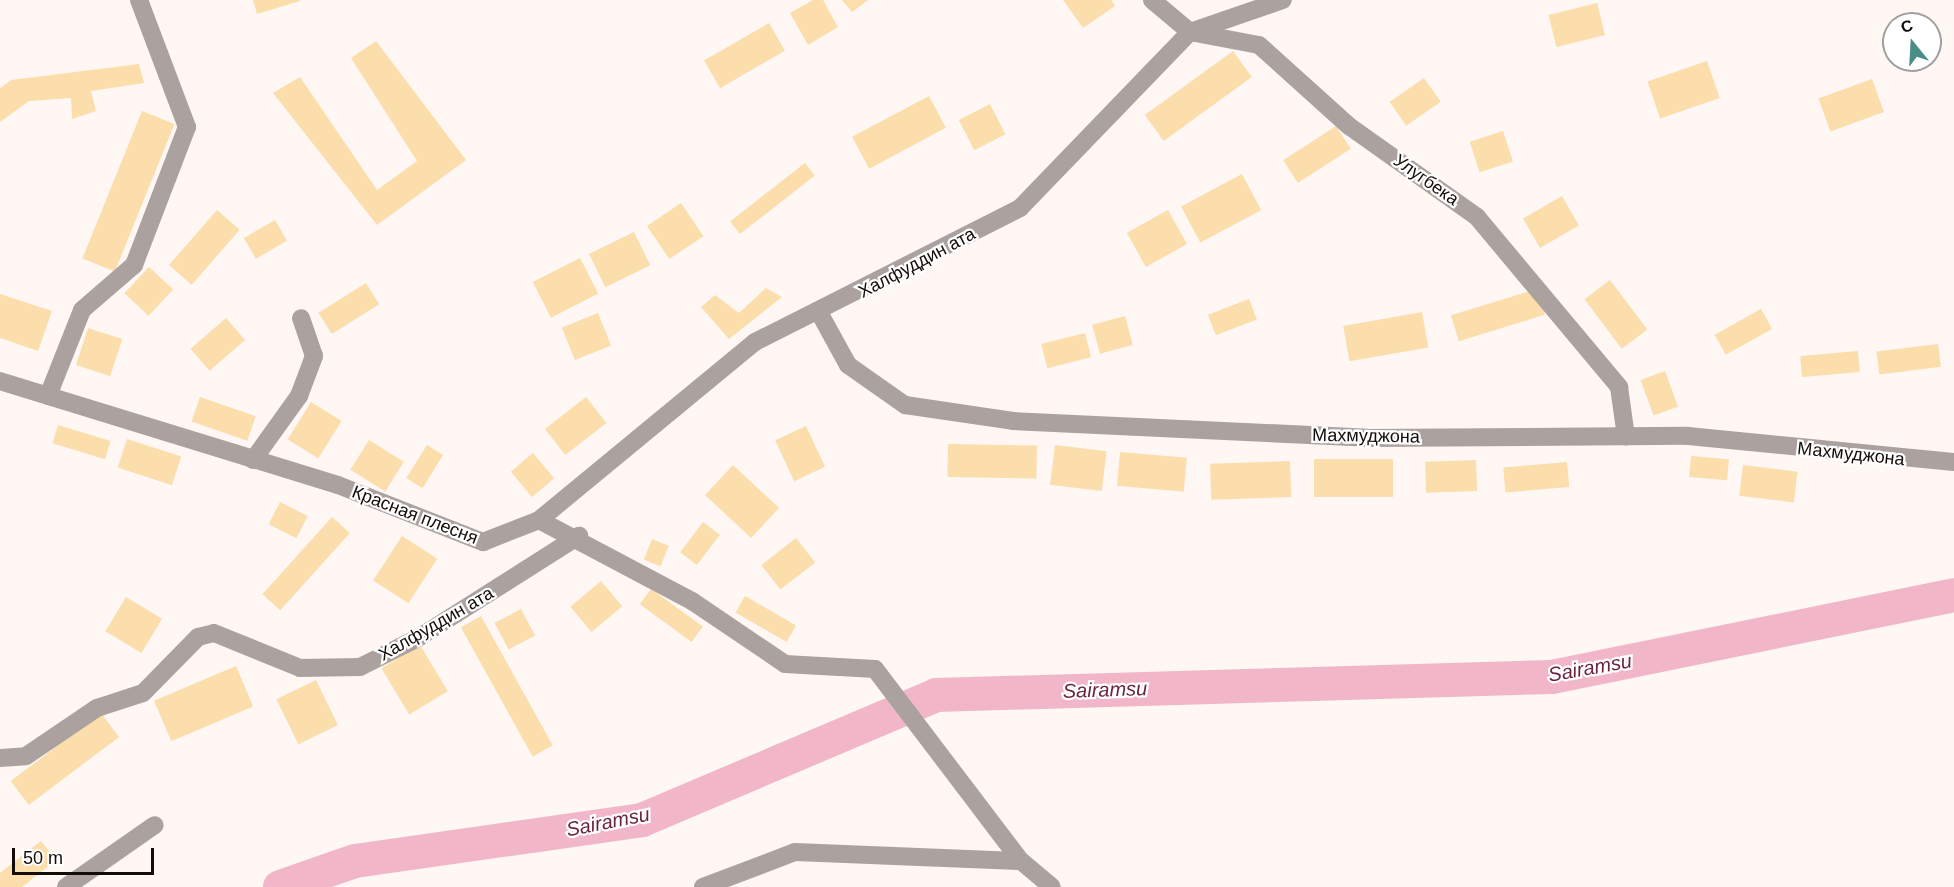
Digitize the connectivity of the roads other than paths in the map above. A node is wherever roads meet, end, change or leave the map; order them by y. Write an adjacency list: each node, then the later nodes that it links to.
1 (139, 0): 8 (street)
2 (1152, 0): 4 (street, Улугбека)
3 (1283, 0): 4 (street, Халфуддин ата)
4 (1190, 32): 5 (street, Халфуддин ата); 9 (street, Улугбека)
5 (820, 314): 9 (street, Махмуджона); 12 (street, Халфуддин ата)
6 (301, 318): 10 (street)
7 (0, 381): 8 (street, Красная плесня)
8 (48, 396): 10 (street, Красная плесня)
9 (1626, 437): 11 (street, Махмуджона)
10 (253, 459): 12 (street, Красная плесня)
11 (1954, 462)
12 (540, 520): 13 (street)
13 (579, 536): 14 (street, Халфуддин ата); 16 (street)
14 (0, 758)
15 (154, 825): 17 (street)
16 (1021, 861): 18 (street); 19 (street)
17 (66, 887)
18 (703, 887)
19 (1052, 887)

